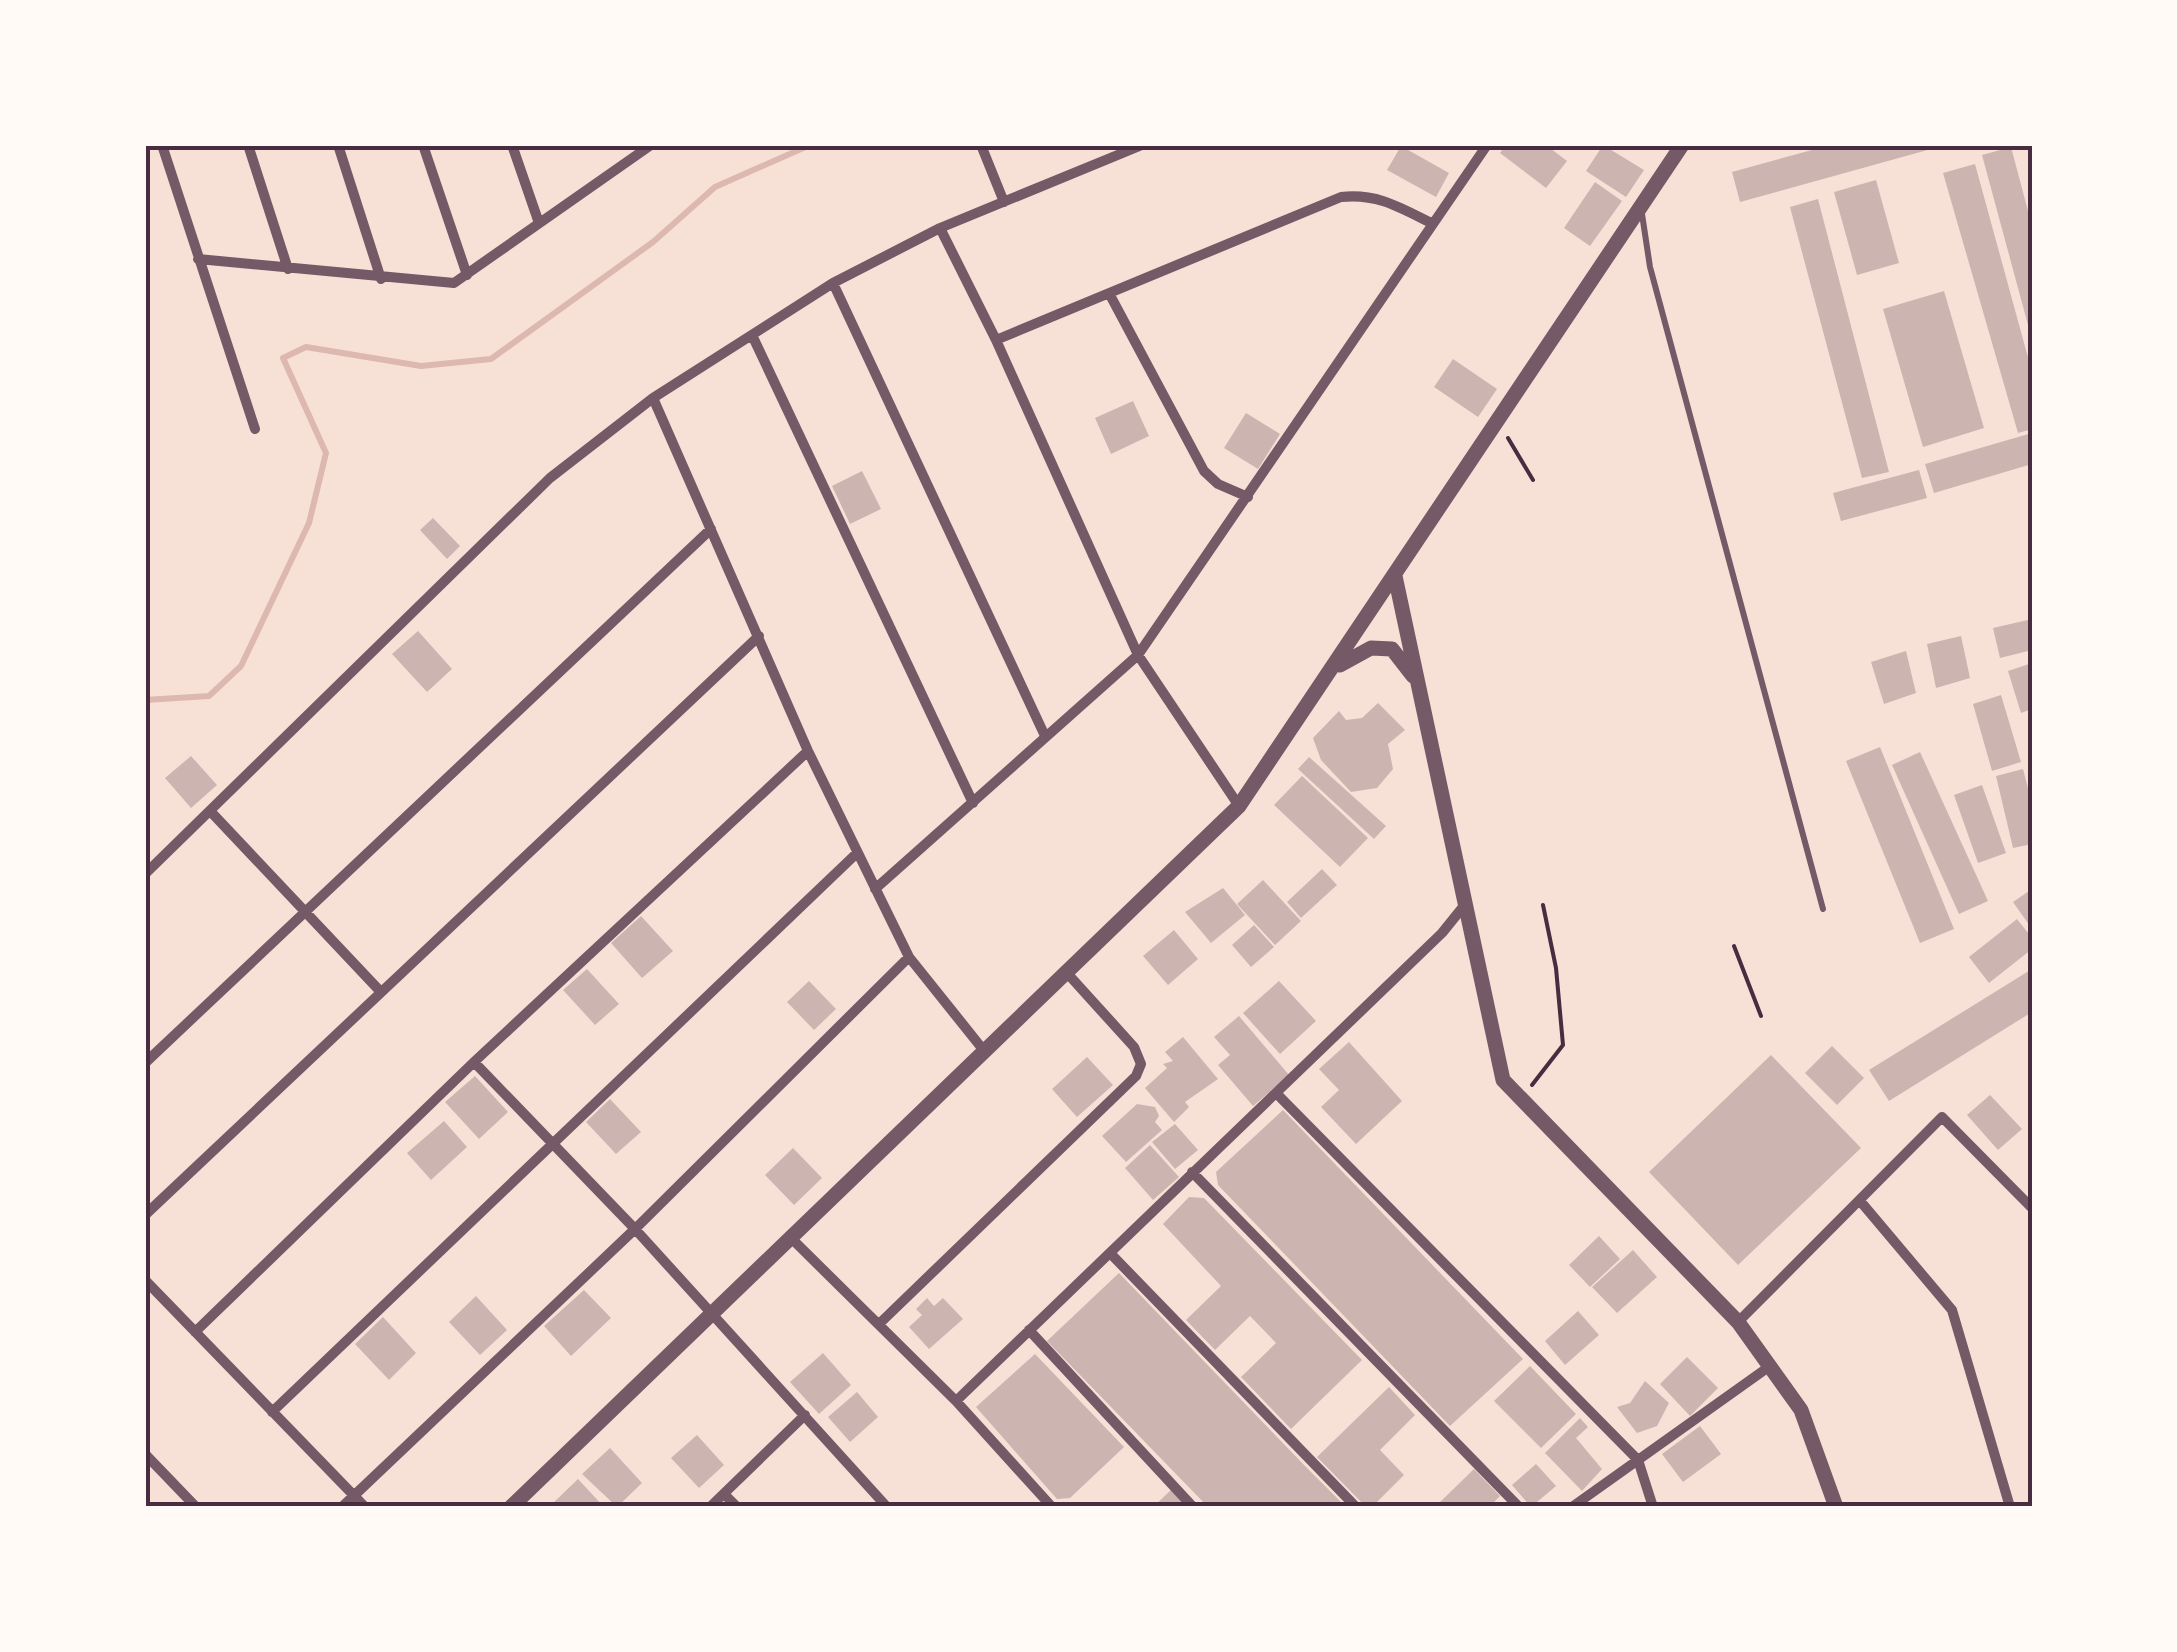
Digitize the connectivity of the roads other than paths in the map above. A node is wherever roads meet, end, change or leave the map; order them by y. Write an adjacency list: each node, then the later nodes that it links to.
1 (162, 145): 16 (street)
2 (248, 145): 17 (street)
3 (338, 145): 19 (street)
4 (423, 145): 18 (street)
5 (512, 145): 13 (street)
6 (651, 145): 13 (street)
7 (981, 145): 11 (street)
8 (1142, 145): 11 (street)
9 (1487, 145): 14 (street)
10 (1682, 145): 12 (street)
11 (1004, 202): 15 (street)
12 (1640, 208): 28 (street); 42 (lane)
13 (540, 223): 18 (street)
14 (1433, 224): 21 (street); 26 (street)
15 (940, 228): 20 (street); 23 (street)
16 (198, 259): 17 (street); 25 (street)
17 (288, 269): 19 (street)
18 (467, 275): 19 (street)
19 (381, 280)
20 (833, 284): 22 (street); 33 (street)
21 (1110, 294): 23 (street); 26 (street)
22 (752, 336): 24 (street); 35 (street)
23 (996, 340): 30 (street)
24 (652, 398): 27 (street); 37 (street)
25 (255, 430)
26 (1248, 497): 30 (street)
27 (711, 529): 29 (street); 43 (street)
28 (1395, 576): 31 (street); 32 (street)
29 (759, 636): 34 (street); 46 (street)
30 (1138, 655): 33 (street); 36 (street)
31 (1330, 674): 32 (street); 36 (street)
32 (1418, 688): 41 (street)
33 (1045, 736): 35 (street)
34 (808, 751): 38 (street); 48 (street)
35 (973, 803): 40 (street)
36 (1239, 806): 45 (street)
37 (212, 813): 39 (street); 43 (street)
38 (857, 853): 40 (street); 51 (street)
39 (145, 874)
40 (875, 889): 44 (street)
41 (1463, 907): 50 (street); 61 (street)
42 (1823, 909)
43 (303, 910): 46 (street); 49 (street)
44 (909, 957): 47 (street); 56 (street)
45 (1067, 973): 47 (street); 62 (street)
46 (379, 990): 55 (street)
47 (985, 1052): 57 (street)
48 (474, 1062): 51 (street); 64 (street)
49 (145, 1063)
50 (1278, 1094): 52 (street); 70 (street)
51 (554, 1145): 56 (street); 67 (street)
52 (1192, 1172): 58 (street); 83 (street)
53 (1862, 1202): 54 (street); 61 (street); 87 (street)
54 (2032, 1208)
55 (145, 1215)
56 (636, 1229): 60 (street); 72 (street)
57 (791, 1238): 60 (street); 62 (street)
58 (1110, 1252): 63 (street); 82 (street)
59 (145, 1280): 64 (street)
60 (713, 1313): 68 (street); 76 (street)
61 (1738, 1322): 65 (street)
62 (878, 1324): 66 (street)
63 (1029, 1330): 66 (street); 81 (street)
64 (195, 1332): 67 (street)
65 (1770, 1366): 70 (street); 86 (street)
66 (956, 1401): 80 (street)
67 (272, 1412): 72 (street)
68 (805, 1415): 71 (street); 79 (street)
69 (145, 1454): 73 (street)
70 (1638, 1460): 84 (street); 85 (street)
71 (724, 1494): 77 (street); 78 (street)
72 (354, 1496): 74 (street); 75 (street)
73 (196, 1507)
74 (342, 1507)
75 (365, 1507)
76 (511, 1507)
77 (710, 1507)
78 (737, 1507)
79 (886, 1507)
80 (1052, 1507)
81 (1193, 1507)
82 (1356, 1507)
83 (1518, 1507)
84 (1572, 1507)
85 (1653, 1507)
86 (1836, 1507)
87 (2010, 1507)

